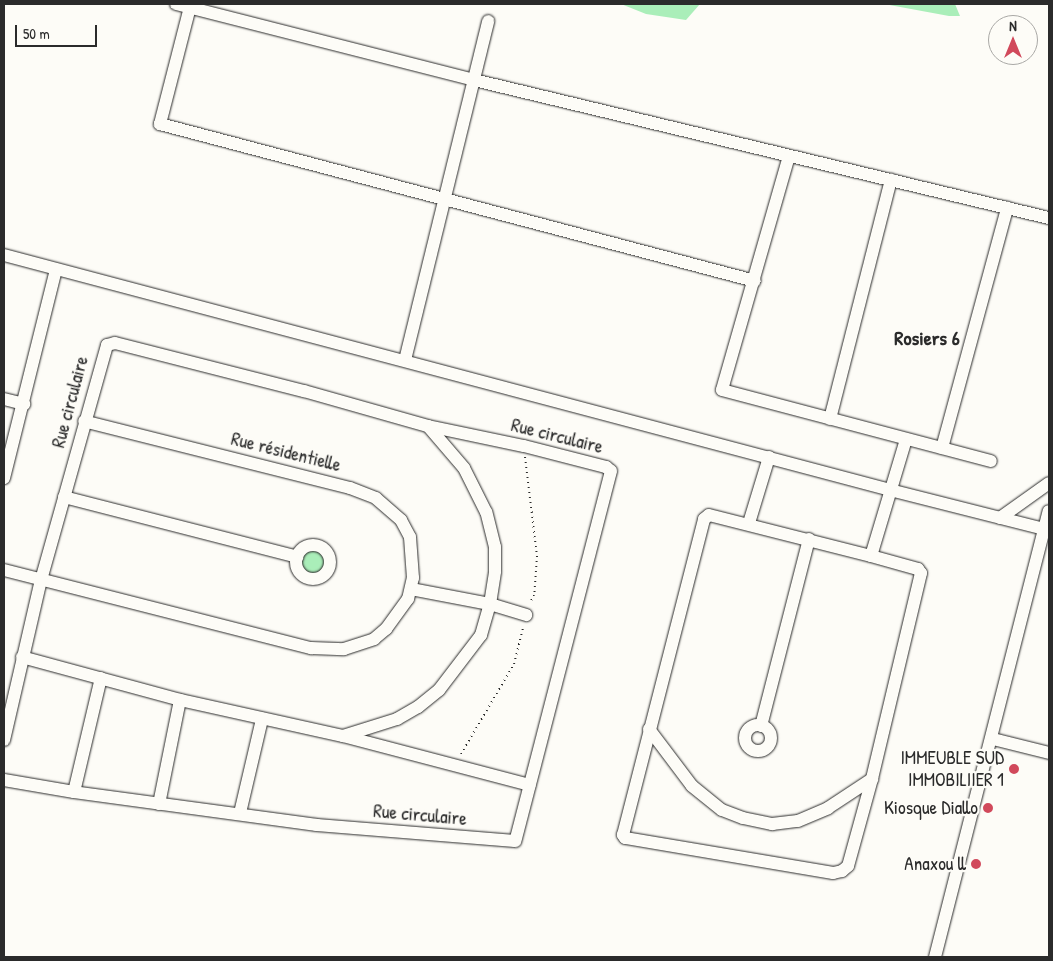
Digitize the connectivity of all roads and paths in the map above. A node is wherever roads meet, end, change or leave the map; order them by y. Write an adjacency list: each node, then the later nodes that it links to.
1 (176, 4): 2 (street)
2 (190, 7): 4 (street); 7 (street)
3 (488, 21): 4 (street)
4 (474, 80): 5 (street); 7 (street)
5 (790, 156): 6 (street); 12 (street)
6 (891, 180): 8 (street); 16 (street)
7 (444, 198): 12 (street); 13 (street)
8 (1007, 208): 9 (street); 20 (street)
9 (1049, 218)
10 (4, 255): 11 (street)
11 (56, 269): 13 (street); 15 (street)
12 (755, 281): 16 (street)
13 (405, 360): 21 (street)
14 (4, 399): 15 (street)
15 (24, 404): 23 (street)
16 (830, 419): 19 (street)
17 (84, 421): 18 (street, Rue circulaire); 26 (street, Rue circulaire); 36 (street, Rue résidentielle)
18 (428, 426): 37 (street); 51 (street, Rue circulaire)
19 (906, 439): 20 (street); 25 (street)
20 (942, 448): 22 (street)
21 (769, 457): 25 (street); 29 (street)
22 (991, 461)
23 (4, 478)
24 (1049, 483): 28 (street)
25 (890, 490): 28 (street); 32 (street)
26 (64, 497): 33 (street); 35 (street, Rue circulaire)
27 (1049, 511): 30 (street)
28 (1000, 518): 30 (street)
29 (749, 523): 31 (street); 44 (street)
30 (1044, 529): 46 (street)
31 (809, 540): 32 (street); 43 (street)
32 (871, 556): 49 (street)
33 (297, 557)
34 (4, 570): 35 (street)
35 (41, 580): 36 (street); 39 (street, Rue circulaire)
36 (412, 589): 37 (street)
37 (490, 604): 38 (street); 45 (street)
38 (526, 615)
39 (22, 657): 40 (street); 47 (street, Rue circulaire)
40 (102, 678): 41 (street); 52 (street)
41 (180, 700): 42 (street); 53 (street)
42 (262, 719): 45 (street); 54 (street)
43 (761, 726)
44 (649, 728): 49 (street); 49 (street)
45 (343, 736): 51 (street)
46 (993, 739): 48 (street); 55 (street)
47 (4, 740)
48 (1049, 752)
49 (872, 779)
50 (4, 780): 52 (street, Rue circulaire)
51 (530, 785): 54 (street, Rue circulaire)
52 (74, 792): 53 (street, Rue circulaire)
53 (159, 804): 54 (street, Rue circulaire)
54 (240, 813)
55 (935, 957)

